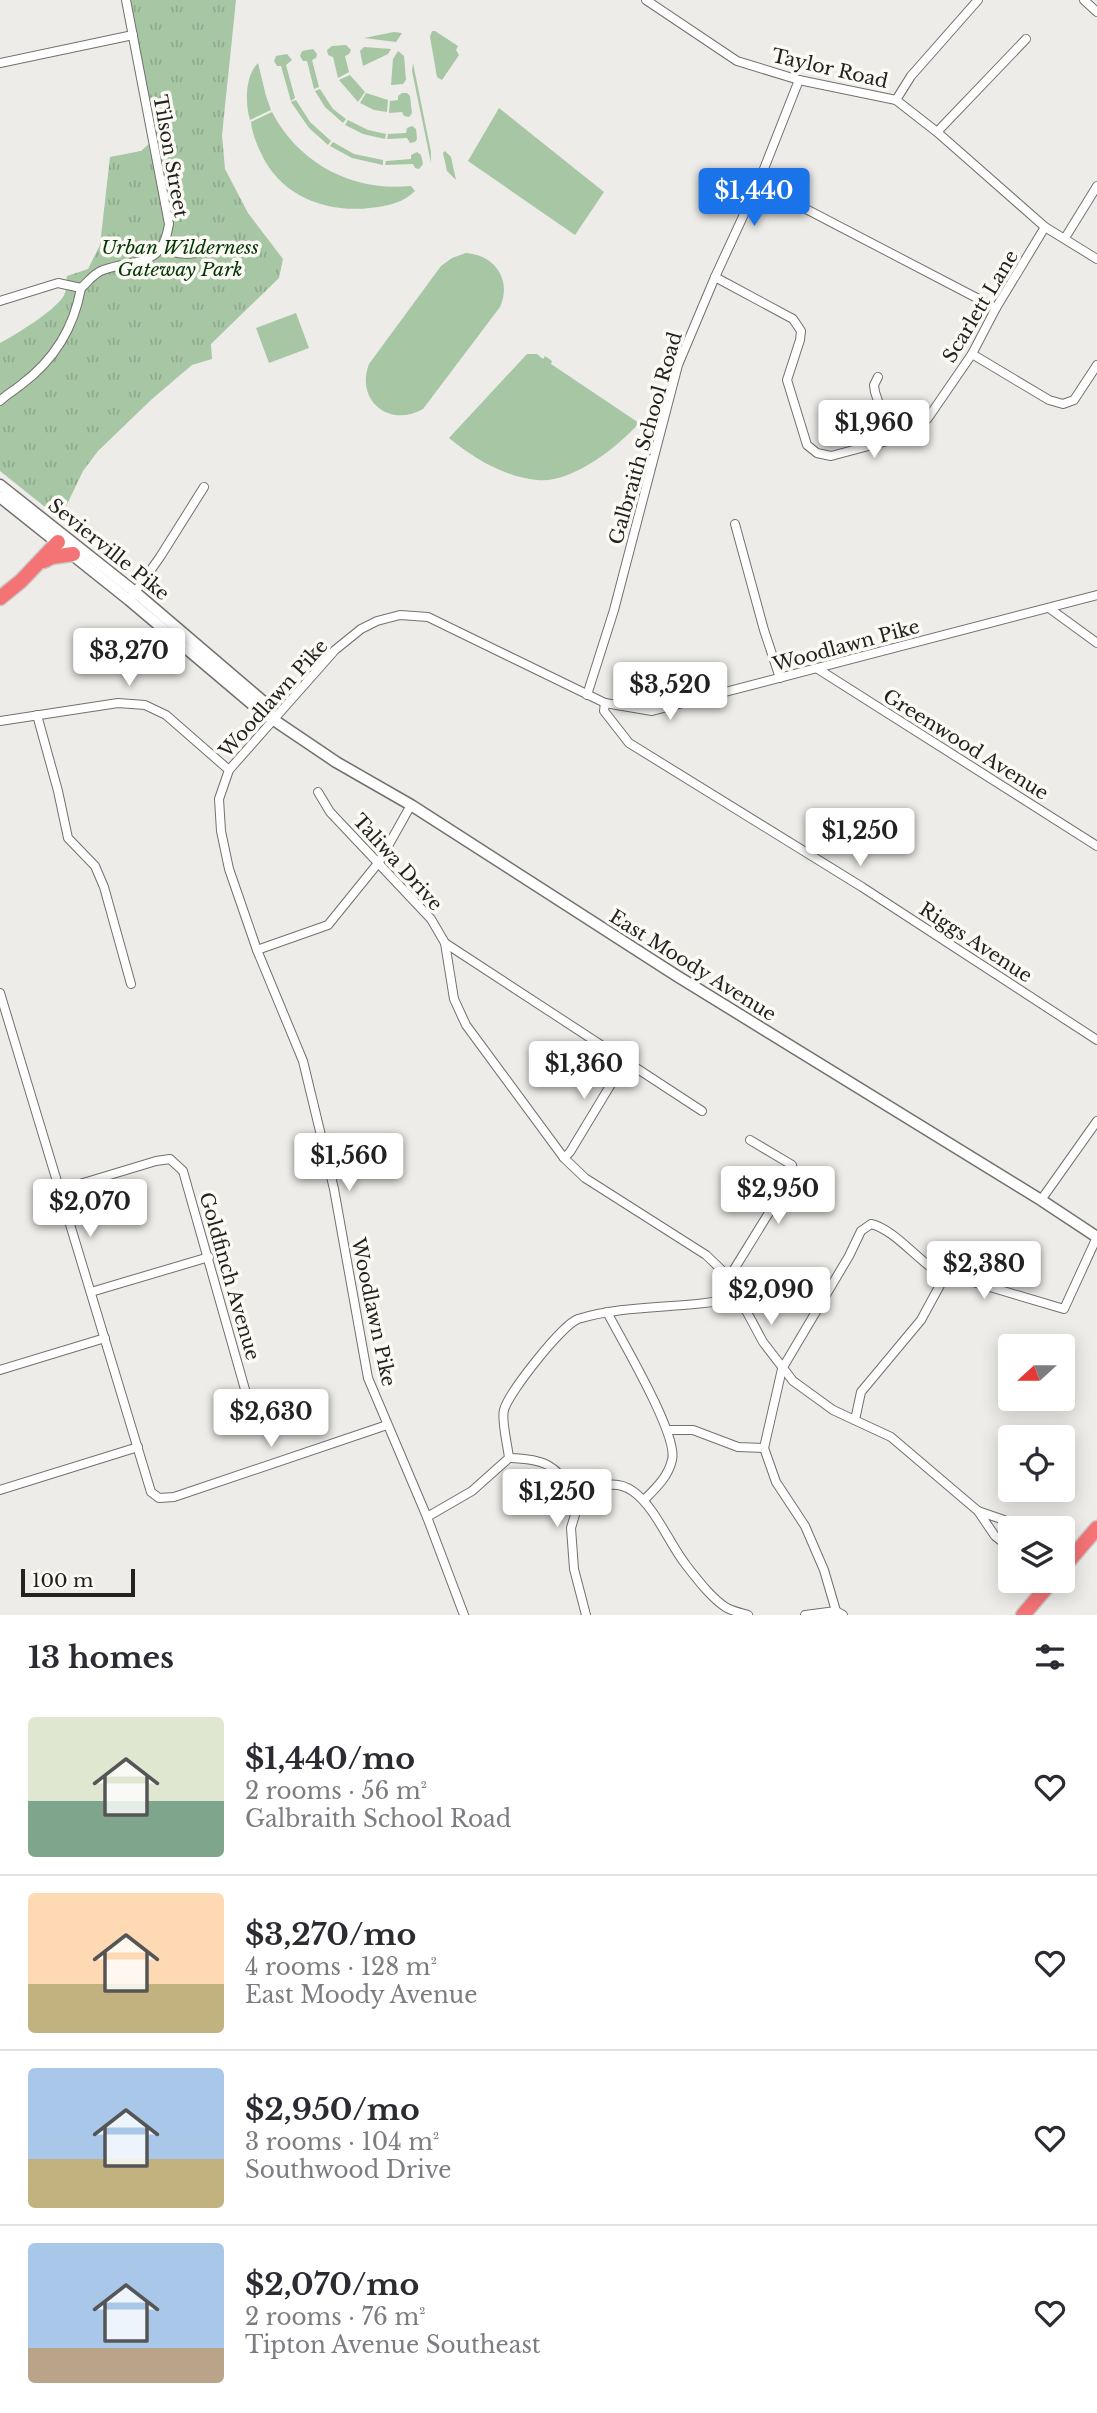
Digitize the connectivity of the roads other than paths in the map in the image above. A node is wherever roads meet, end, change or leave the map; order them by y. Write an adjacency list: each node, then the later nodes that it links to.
1 (126, 0): 6 (street, Tilson Street)
2 (646, 0): 9 (street, Taylor Road)
3 (978, 0): 10 (street)
4 (1084, 0): 5 (street)
5 (1097, 12)
6 (133, 34): 8 (street); 16 (street, Tilson Street)
7 (1026, 39): 11 (street)
8 (0, 63)
9 (799, 80): 10 (street, Taylor Road); 12 (street, Galbraith School Road)
10 (897, 100): 11 (street, Taylor Road)
11 (937, 132): 14 (street, Taylor Road)
12 (758, 184): 19 (street, Galbraith School Road); 22 (street)
13 (1097, 186): 15 (street)
14 (1045, 228): 15 (street, Taylor Road); 22 (street, Scarlett Lane)
15 (1065, 239): 18 (street, Taylor Road)
16 (166, 242): 17 (street); 20 (street, Tilson Street)
17 (236, 248)
18 (1097, 259)
19 (715, 277): 27 (street, Scarlett Lane); 43 (street, Galbraith School Road)
20 (81, 288): 21 (street); 26 (street)
21 (0, 301)
22 (996, 308): 23 (street, Scarlett Lane)
23 (972, 354): 24 (street); 27 (street, Scarlett Lane)
24 (1097, 365)
25 (878, 377): 27 (street)
26 (0, 401)
27 (891, 440)
28 (0, 485): 31 (main road, Sevierville Pike)
29 (204, 487): 37 (street)
30 (0, 498): 31 (main road, Sevierville Pike)
31 (20, 507): 33 (main road, Sevierville Pike)
32 (735, 524): 42 (street)
33 (61, 538): 34 (main road, Sevierville Pike); 35 (highway); 37 (main road, Sevierville Pike)
34 (73, 554): 35 (highway); 37 (main road, Sevierville Pike)
35 (32, 570): 38 (highway)
36 (1097, 595): 39 (street, Woodlawn Pike)
37 (132, 596): 46 (main road, Sevierville Pike)
38 (0, 598)
39 (1049, 608): 40 (street); 41 (street, Woodlawn Pike)
40 (1097, 643)
41 (818, 669): 42 (street, Woodlawn Pike); 51 (street, Greenwood Avenue)
42 (780, 678): 44 (street, Woodlawn Pike)
43 (587, 695): 44 (street, Woodlawn Pike); 46 (street, Woodlawn Pike)
44 (605, 703): 57 (street, Riggs Avenue)
45 (37, 715): 47 (street); 48 (street); 55 (street)
46 (274, 718): 48 (street, Woodlawn Pike); 50 (main road, East Moody Avenue)
47 (0, 721)
48 (229, 770): 54 (street, Woodlawn Pike)
49 (318, 792): 52 (street, Taliwa Drive)
50 (411, 805): 52 (street); 64 (main road, East Moody Avenue)
51 (1097, 846)
52 (379, 862): 53 (street, Taliwa Drive); 54 (street)
53 (445, 943): 58 (street); 62 (street, Taliwa Drive)
54 (257, 950): 77 (street, Woodlawn Pike)
55 (131, 984)
56 (0, 993): 63 (street)
57 (1097, 1040)
58 (625, 1061): 59 (street); 62 (street)
59 (702, 1111)
60 (1097, 1121): 64 (street)
61 (750, 1140): 68 (street)
62 (564, 1158): 68 (street, Taliwa Drive)
63 (60, 1190): 66 (street, Goldfinch Avenue); 69 (street)
64 (1041, 1200): 65 (main road, East Moody Avenue)
65 (1097, 1237): 67 (street)
66 (209, 1258): 69 (street); 75 (street, Goldfinch Avenue)
67 (946, 1274): 73 (street); 76 (street)
68 (727, 1275): 70 (street, Taliwa Drive)
69 (91, 1292): 72 (street)
70 (739, 1297): 71 (street); 73 (street, Taliwa Drive)
71 (607, 1312): 78 (street); 81 (street)
72 (105, 1338): 74 (street); 79 (street)
73 (782, 1369): 76 (street, Taliwa Drive); 80 (street)
74 (0, 1370)
75 (250, 1407)
76 (855, 1420): 85 (street, Taliwa Drive)
77 (387, 1425): 79 (street); 86 (street, Woodlawn Pike)
78 (668, 1430): 80 (street); 84 (street)
79 (138, 1447): 82 (street)
80 (764, 1448): 92 (street)
81 (509, 1458): 83 (street); 86 (street)
82 (0, 1490)
83 (580, 1498): 84 (street); 94 (street)
84 (644, 1500): 95 (street)
85 (978, 1511): 87 (street); 89 (street)
86 (427, 1517): 93 (street, Woodlawn Pike)
87 (998, 1518)
88 (1094, 1538): 90 (highway)
89 (998, 1539)
90 (1075, 1556)
91 (1042, 1593): 97 (highway)
92 (840, 1613): 96 (street)
93 (464, 1615)
94 (586, 1615)
95 (748, 1615)
96 (804, 1615)
97 (1023, 1615)

